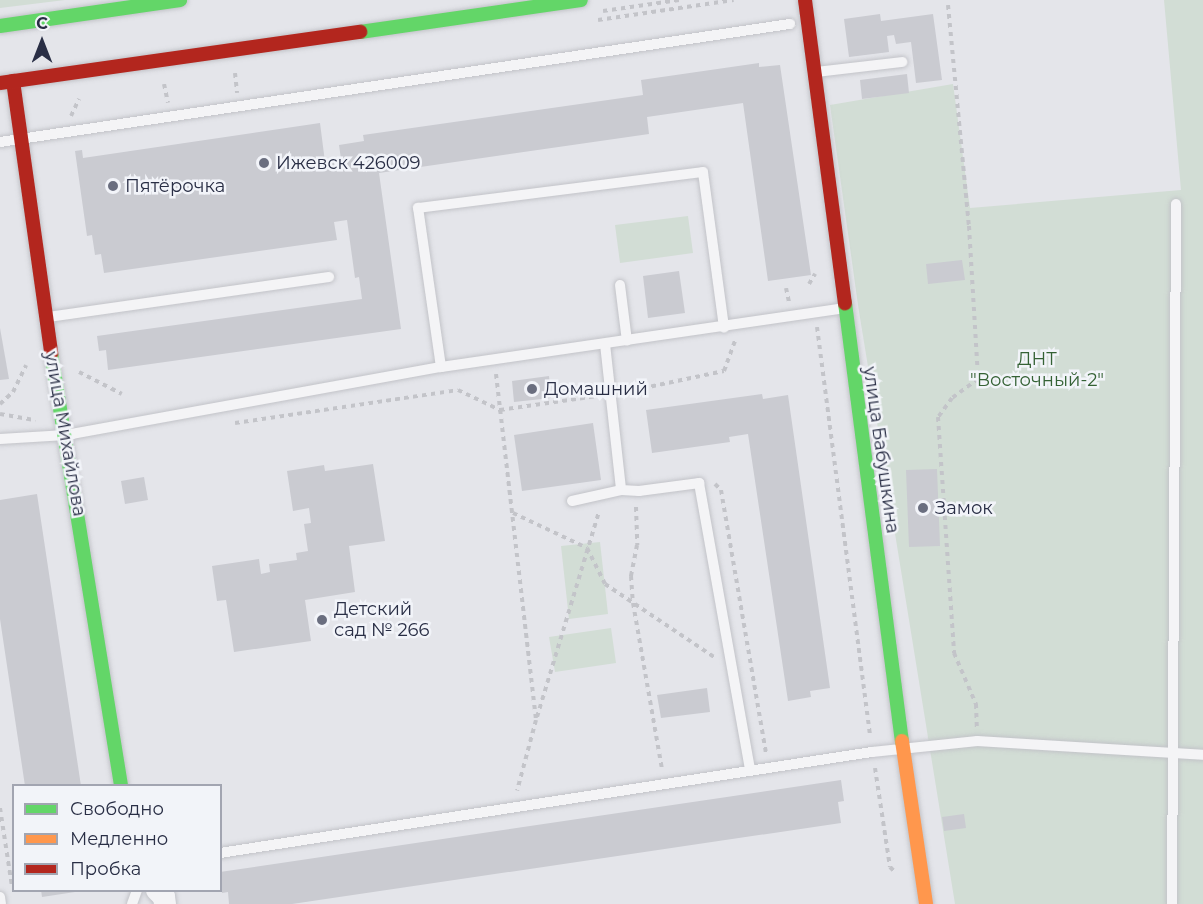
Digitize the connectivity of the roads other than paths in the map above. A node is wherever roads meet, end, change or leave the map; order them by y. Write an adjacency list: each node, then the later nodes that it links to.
1 (180, 0): 5 (street)
2 (581, 0): 8 (street)
3 (805, 0): 7 (street, улица Бабушкина)
4 (790, 24): 9 (lane)
5 (0, 26)
6 (902, 62): 7 (lane)
7 (814, 72): 14 (street, улица Бабушкина)
8 (7, 82): 9 (street, улица Михайлова)
9 (20, 140): 10 (lane); 15 (street, улица Михайлова)
10 (0, 142)
11 (1176, 204): 25 (lane)
12 (329, 277): 15 (lane)
13 (620, 285): 17 (lane)
14 (844, 308): 16 (lane); 24 (street, улица Бабушкина)
15 (45, 318): 20 (street, улица Михайлова)
16 (724, 328): 17 (lane); 19 (lane)
17 (627, 341): 18 (lane)
18 (605, 344): 19 (lane); 22 (lane)
19 (441, 367): 20 (lane)
20 (66, 435): 21 (lane); 28 (street, улица Михайлова)
21 (0, 439)
22 (621, 490): 23 (lane); 27 (lane)
23 (572, 501)
24 (903, 750): 25 (lane); 27 (lane); 32 (street, улица Бабушкина)
25 (1173, 752): 26 (lane); 33 (lane)
26 (1203, 755)
27 (750, 769): 29 (lane)
28 (121, 784)
29 (222, 853)
30 (0, 897): 31 (lane)
31 (1, 904)
32 (926, 904)
33 (1172, 904)

